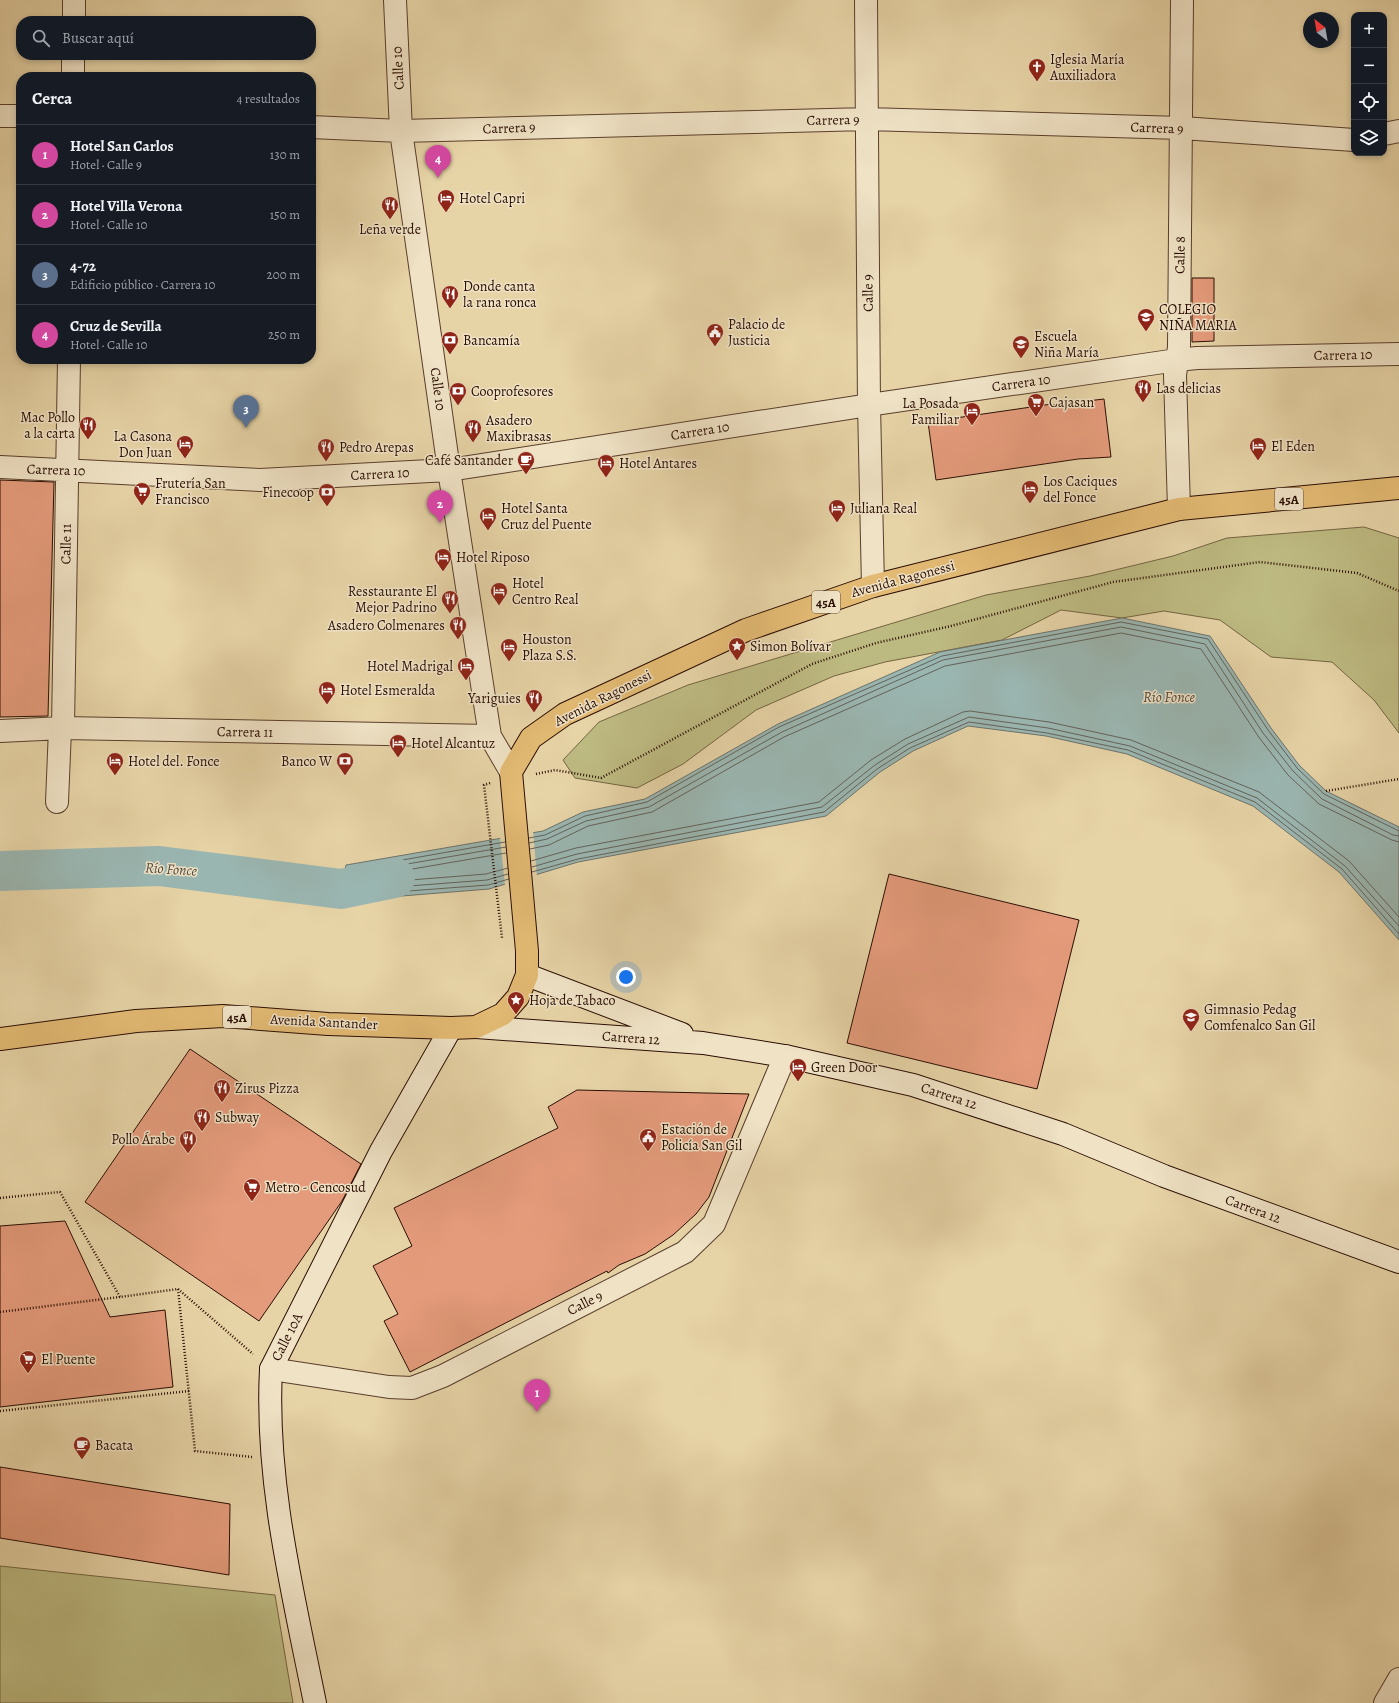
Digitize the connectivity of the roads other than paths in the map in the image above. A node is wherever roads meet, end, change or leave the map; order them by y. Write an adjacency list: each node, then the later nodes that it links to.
1 (74, 0): 5 (street)
2 (395, 0): 13 (street, Calle 10)
3 (866, 0): 10 (street, Calle 9)
4 (1182, 0): 12 (street, Calle 8)
5 (74, 16)
6 (73, 60): 7 (street)
7 (73, 72)
8 (0, 116): 9 (street)
9 (16, 116)
10 (866, 119): 12 (street, Carrera 9); 13 (street, Carrera 9); 20 (street, Calle 9)
11 (316, 127): 13 (street, Carrera 9)
12 (1182, 128): 16 (street, Carrera 9); 18 (street, Calle 8)
13 (401, 131): 23 (street, Calle 10)
14 (1399, 131): 15 (street)
15 (1387, 133)
16 (1351, 140)
17 (1399, 354): 18 (street, Carrera 10)
18 (1177, 360): 20 (street, Carrera 10); 25 (street, Calle 8)
19 (69, 364): 22 (street, Calle 11)
20 (869, 405): 23 (street, Carrera 10); 26 (street, Calle 9)
21 (0, 467): 22 (street, Carrera 10)
22 (67, 470): 23 (street, Carrera 10); 27 (street, Calle 11)
23 (449, 470): 29 (street, Calle 10)
24 (1399, 488): 25 (highway, Avenida Ragonessi / 45A)
25 (1179, 509): 26 (highway, Avenida Ragonessi / 45A)
26 (873, 586): 30 (highway, Avenida Ragonessi / 45A)
27 (62, 728): 28 (street, Carrera 11); 29 (street, Carrera 11); 31 (street, Calle 11)
28 (0, 731)
29 (490, 736): 30 (street, Calle 10)
30 (511, 776): 32 (highway, Avenida Santander / 45A)
31 (57, 802)
32 (527, 975): 33 (highway, Avenida Santander / 45A); 36 (street)
33 (476, 1027): 34 (highway, Avenida Santander / 45A); 36 (street, Carrera 12)
34 (451, 1028): 35 (highway, Avenida Santander / 45A); 39 (street, Calle 10A)
35 (0, 1039)
36 (703, 1043): 37 (street, Carrera 12)
37 (786, 1056): 38 (street, Carrera 12); 39 (street, Calle 9)
38 (1399, 1262)
39 (271, 1369): 41 (street, Calle 10A)
40 (1399, 1679): 42 (street)
41 (315, 1703)
42 (1385, 1703)

